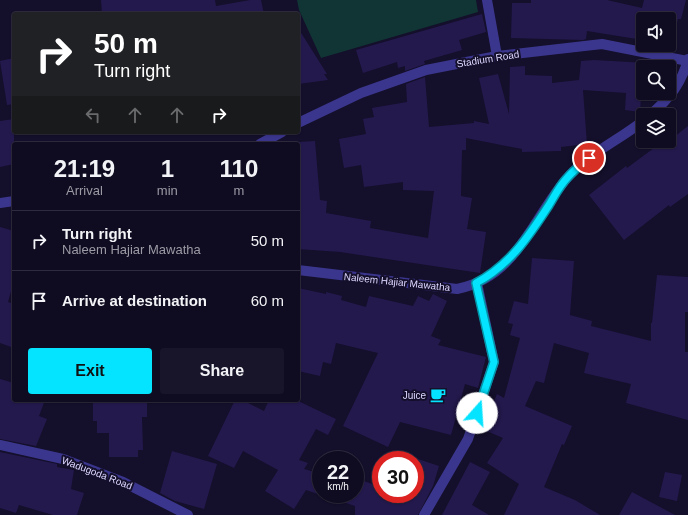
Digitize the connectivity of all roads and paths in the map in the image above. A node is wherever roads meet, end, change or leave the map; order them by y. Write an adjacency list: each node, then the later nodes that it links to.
1 (487, 0): 2 (street)
2 (497, 56): 3 (street, Stadium Road); 5 (street, Stadium Road)
3 (688, 60): 4 (street)
4 (657, 108)
5 (300, 122)
6 (636, 126): 12 (street, Naleem Hajiar Mawatha)
7 (278, 134): 8 (street)
8 (264, 142)
9 (12, 201): 10 (street)
10 (0, 202)
11 (300, 270): 12 (street, Naleem Hajiar Mawatha)
12 (476, 283): 15 (street)
13 (0, 445): 14 (street, Wadugoda Road)
14 (188, 515)
15 (424, 515)

